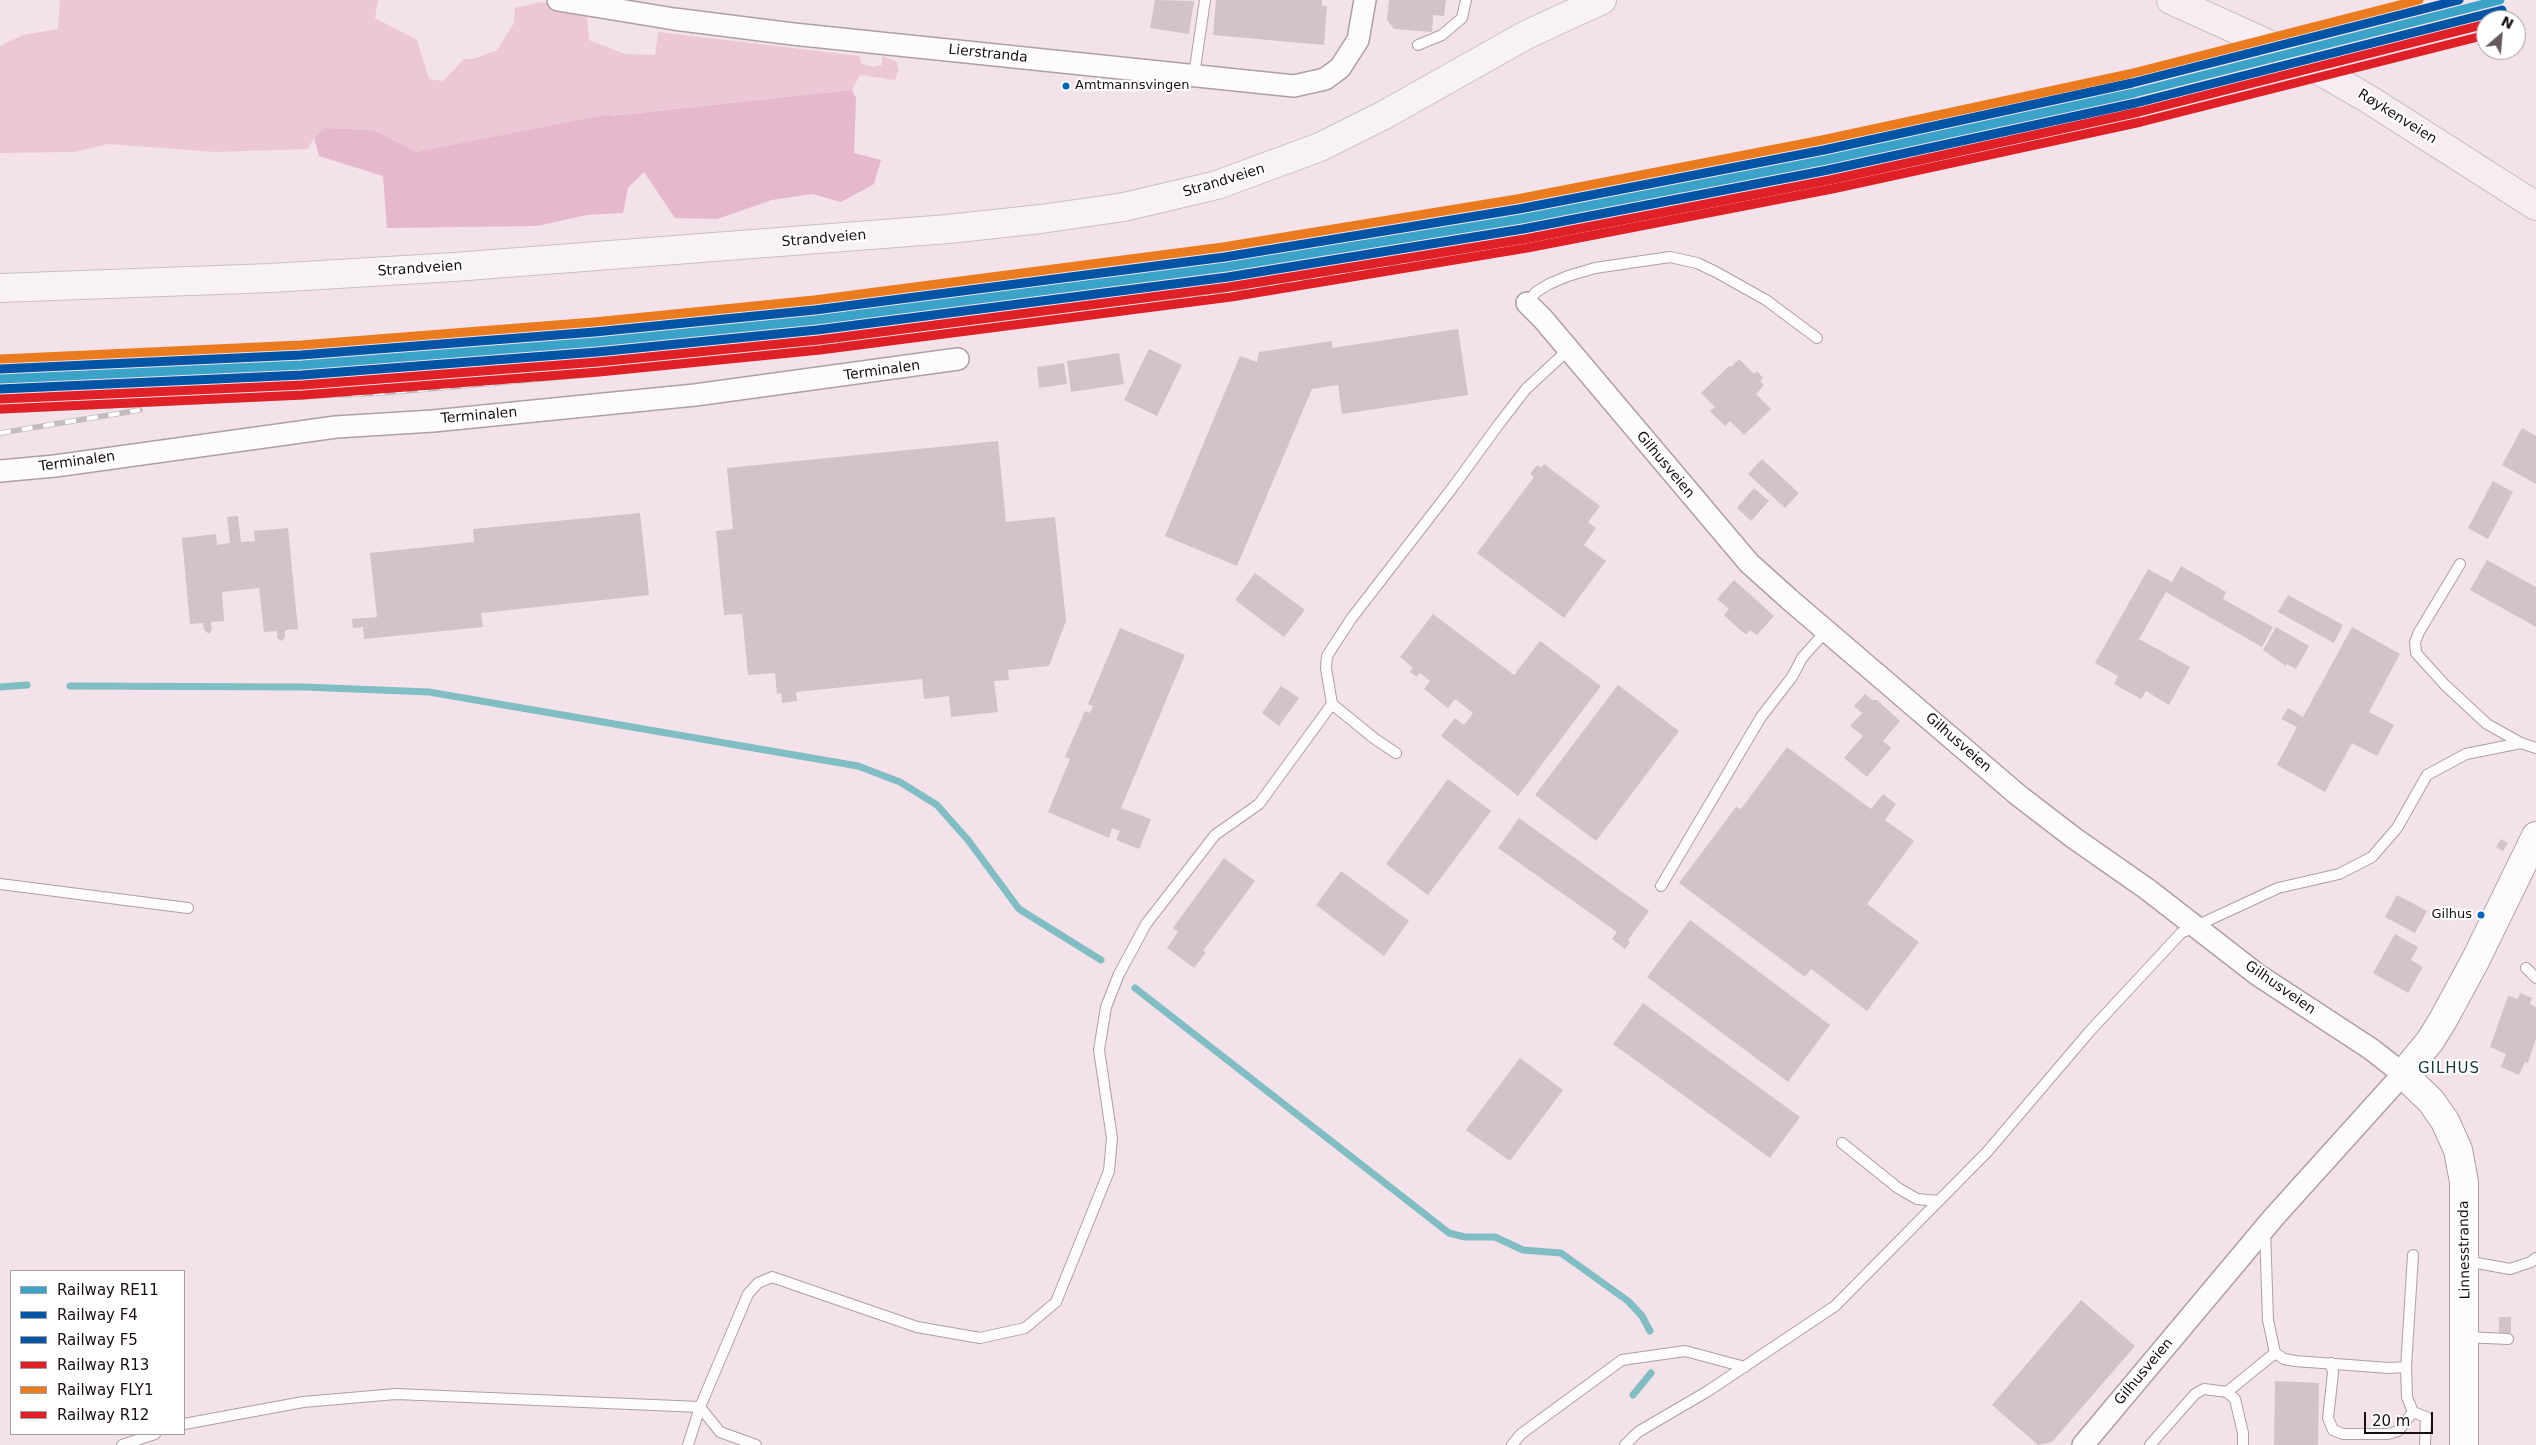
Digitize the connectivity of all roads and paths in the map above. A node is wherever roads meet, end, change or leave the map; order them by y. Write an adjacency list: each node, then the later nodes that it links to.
1 (558, 0): 8 (street, Lierstranda)
2 (1205, 0): 8 (lane)
3 (1365, 0): 8 (street, Lierstranda)
4 (1466, 0): 7 (lane)
5 (1602, 0): 12 (main road, Strandveien)
6 (2171, 0): 9 (highway, Røykenveien)
7 (1418, 44)
8 (1194, 75)
9 (2511, 191): 10 (highway, Røykenveien); 11 (highway, Røykenveien)
10 (2536, 206)
11 (2536, 216)
12 (0, 288)
13 (1527, 304): 14 (lane); 15 (street, Gilhusveien)
14 (1817, 338)
15 (1568, 350): 19 (street, Gilhusveien); 20 (lane)
16 (958, 359): 17 (street, Terminalen)
17 (0, 471)
18 (2460, 564): 21 (lane)
19 (1826, 631): 27 (lane); 29 (street, Gilhusveien)
20 (1332, 704): 23 (lane); 46 (lane)
21 (2521, 743): 22 (lane); 29 (lane)
22 (2536, 748)
23 (1396, 753)
24 (2536, 836): 25 (street, Gilhusveien)
25 (2530, 865): 32 (street, Gilhusveien)
26 (0, 884): 28 (lane)
27 (1661, 886)
28 (188, 908)
29 (2195, 925): 32 (street, Gilhusveien); 34 (lane)
30 (2526, 968): 31 (lane)
31 (2536, 978)
32 (2403, 1074): 35 (street, Gilhusveien); 38 (street, Linnesstranda)
33 (1842, 1143): 34 (lane)
34 (1940, 1201): 43 (lane)
35 (2266, 1228): 41 (lane); 55 (street, Gilhusveien)
36 (2413, 1255): 44 (lane)
37 (2536, 1258): 38 (lane)
38 (2465, 1261): 39 (street, Linnesstranda)
39 (2465, 1337): 40 (lane); 59 (street, Linnesstranda)
40 (2508, 1339)
41 (2275, 1353): 42 (lane); 45 (lane)
42 (2331, 1363): 44 (lane); 47 (lane)
43 (1745, 1367): 53 (lane); 54 (lane)
44 (2406, 1367): 47 (lane)
45 (2227, 1392): 56 (lane); 57 (lane)
46 (700, 1407): 48 (lane); 51 (lane); 52 (lane)
47 (2413, 1412): 58 (lane)
48 (185, 1424)
49 (152, 1435): 50 (lane)
50 (122, 1445)
51 (688, 1445)
52 (756, 1445)
53 (1512, 1445)
54 (1625, 1445)
55 (2083, 1445)
56 (2150, 1445)
57 (2243, 1445)
58 (2425, 1445)
59 (2464, 1445)

